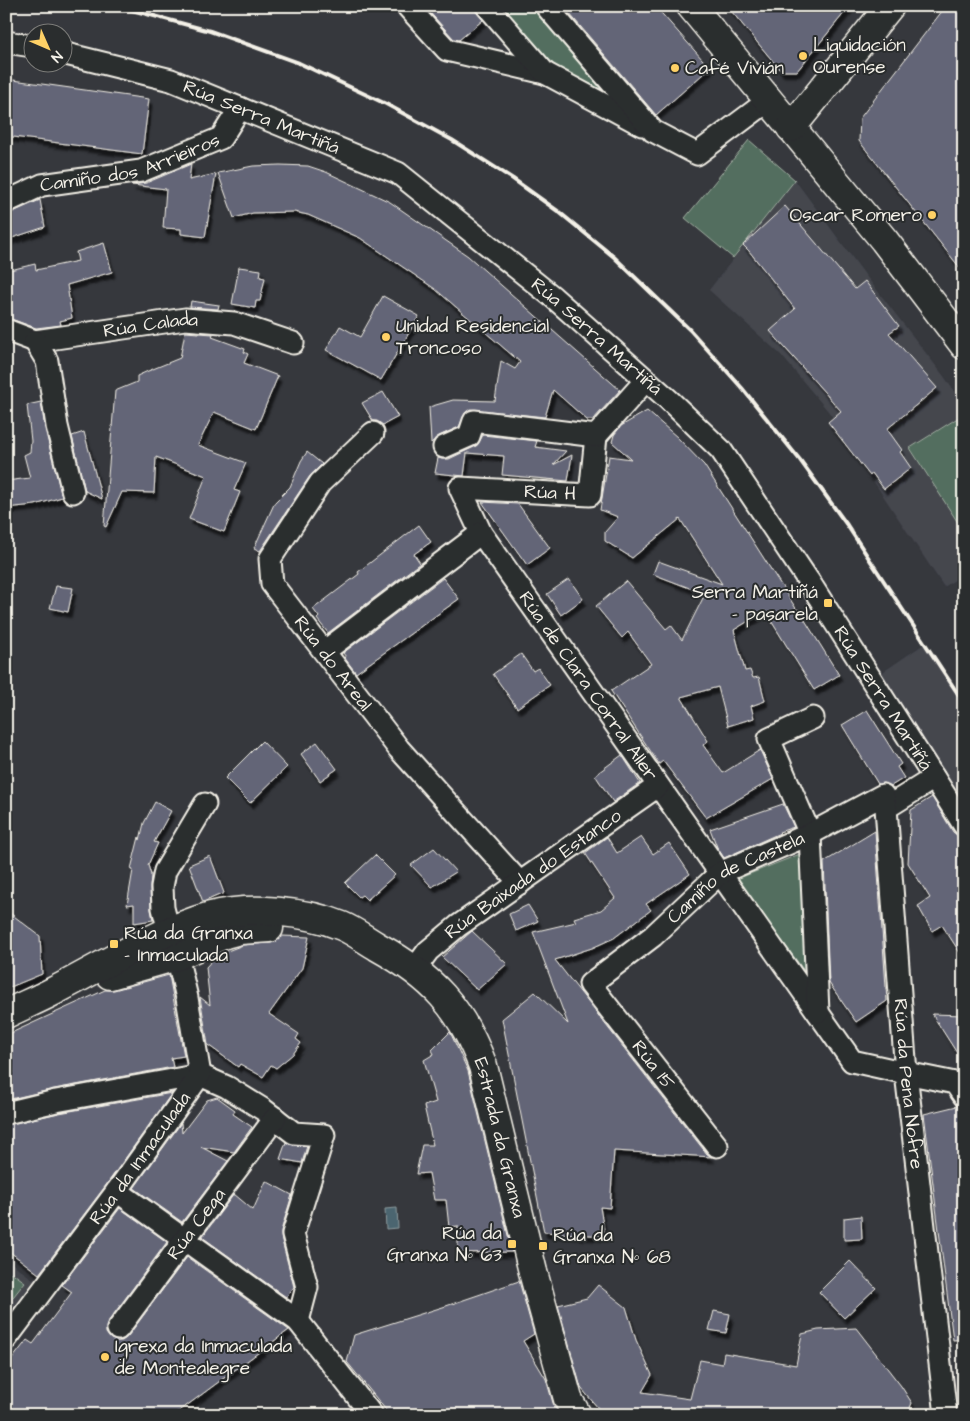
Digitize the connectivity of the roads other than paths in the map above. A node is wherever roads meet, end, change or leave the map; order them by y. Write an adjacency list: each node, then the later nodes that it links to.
1 (407, 6): 9 (street)
2 (487, 6): 9 (street)
3 (546, 6): 13 (street)
4 (691, 6): 10 (main road)
5 (890, 6): 12 (main road)
6 (6, 42): 7 (street)
7 (22, 44)
8 (72, 55): 11 (street, Rúa Serra Martiñá)
9 (545, 73): 13 (street)
10 (768, 101): 12 (main road); 13 (street)
11 (240, 108): 14 (street, Camiño dos Arrieiros); 19 (street, Rúa Serra Martiñá)
12 (792, 128): 18 (main road)
13 (653, 131)
14 (6, 202)
15 (6, 330): 16 (street, Rúa Calada)
16 (35, 341): 17 (street, Rúa Calada); 23 (street)
17 (293, 343)
18 (964, 345)
19 (646, 380): 21 (street); 28 (street, Rúa Serra Martiñá)
20 (373, 433): 26 (street, Rúa do Areal)
21 (596, 436): 22 (street); 24 (street, Rúa H)
22 (444, 447)
23 (73, 492)
24 (464, 495): 25 (street, Rúa de Clara Corral Aller)
25 (481, 532): 26 (street); 29 (street, Rúa de Clara Corral Aller)
26 (325, 651): 35 (street, Rúa do Areal)
27 (814, 718): 33 (street)
28 (934, 778): 31 (street); 32 (street, Rúa Serra Martiñá)
29 (658, 786): 34 (street, Rúa de Clara Corral Aller); 35 (street, Rúa Baixada do Estanco)
30 (204, 804): 36 (street, Rúa da Inmaculada)
31 (886, 808): 33 (street, Camiño de Castela); 41 (street, Rúa da Pena Nofre)
32 (964, 825)
33 (810, 834): 34 (street, Camiño de Castela); 39 (street)
34 (720, 873): 38 (street, Camiño de Castela); 39 (street, Rúa de Clara Corral Aller)
35 (520, 883): 37 (street, Rúa Baixada do Estanco)
36 (173, 943): 37 (main road, Estrada da Granxa); 40 (main road, Estrada da Granxa); 42 (street, Rúa da Inmaculada)
37 (414, 970): 53 (main road, Estrada da Granxa)
38 (590, 984): 46 (street, Rúa 15)
39 (818, 1012): 41 (street, Rúa de Clara Corral Aller)
40 (6, 1014)
41 (906, 1073): 43 (street, Rúa de Clara Corral Aller); 54 (street, Rúa da Pena Nofre)
42 (200, 1076): 44 (street); 45 (street); 47 (street, Rúa da Inmaculada)
43 (964, 1096)
44 (6, 1113)
45 (275, 1118): 48 (street, Rúa Cega); 49 (street)
46 (716, 1146)
47 (117, 1191): 48 (street); 51 (street, Rúa da Inmaculada)
48 (185, 1239): 49 (street); 50 (street, Rúa Cega)
49 (298, 1321): 52 (street)
50 (118, 1330)
51 (6, 1339)
52 (372, 1415)
53 (577, 1415)
54 (946, 1415)

